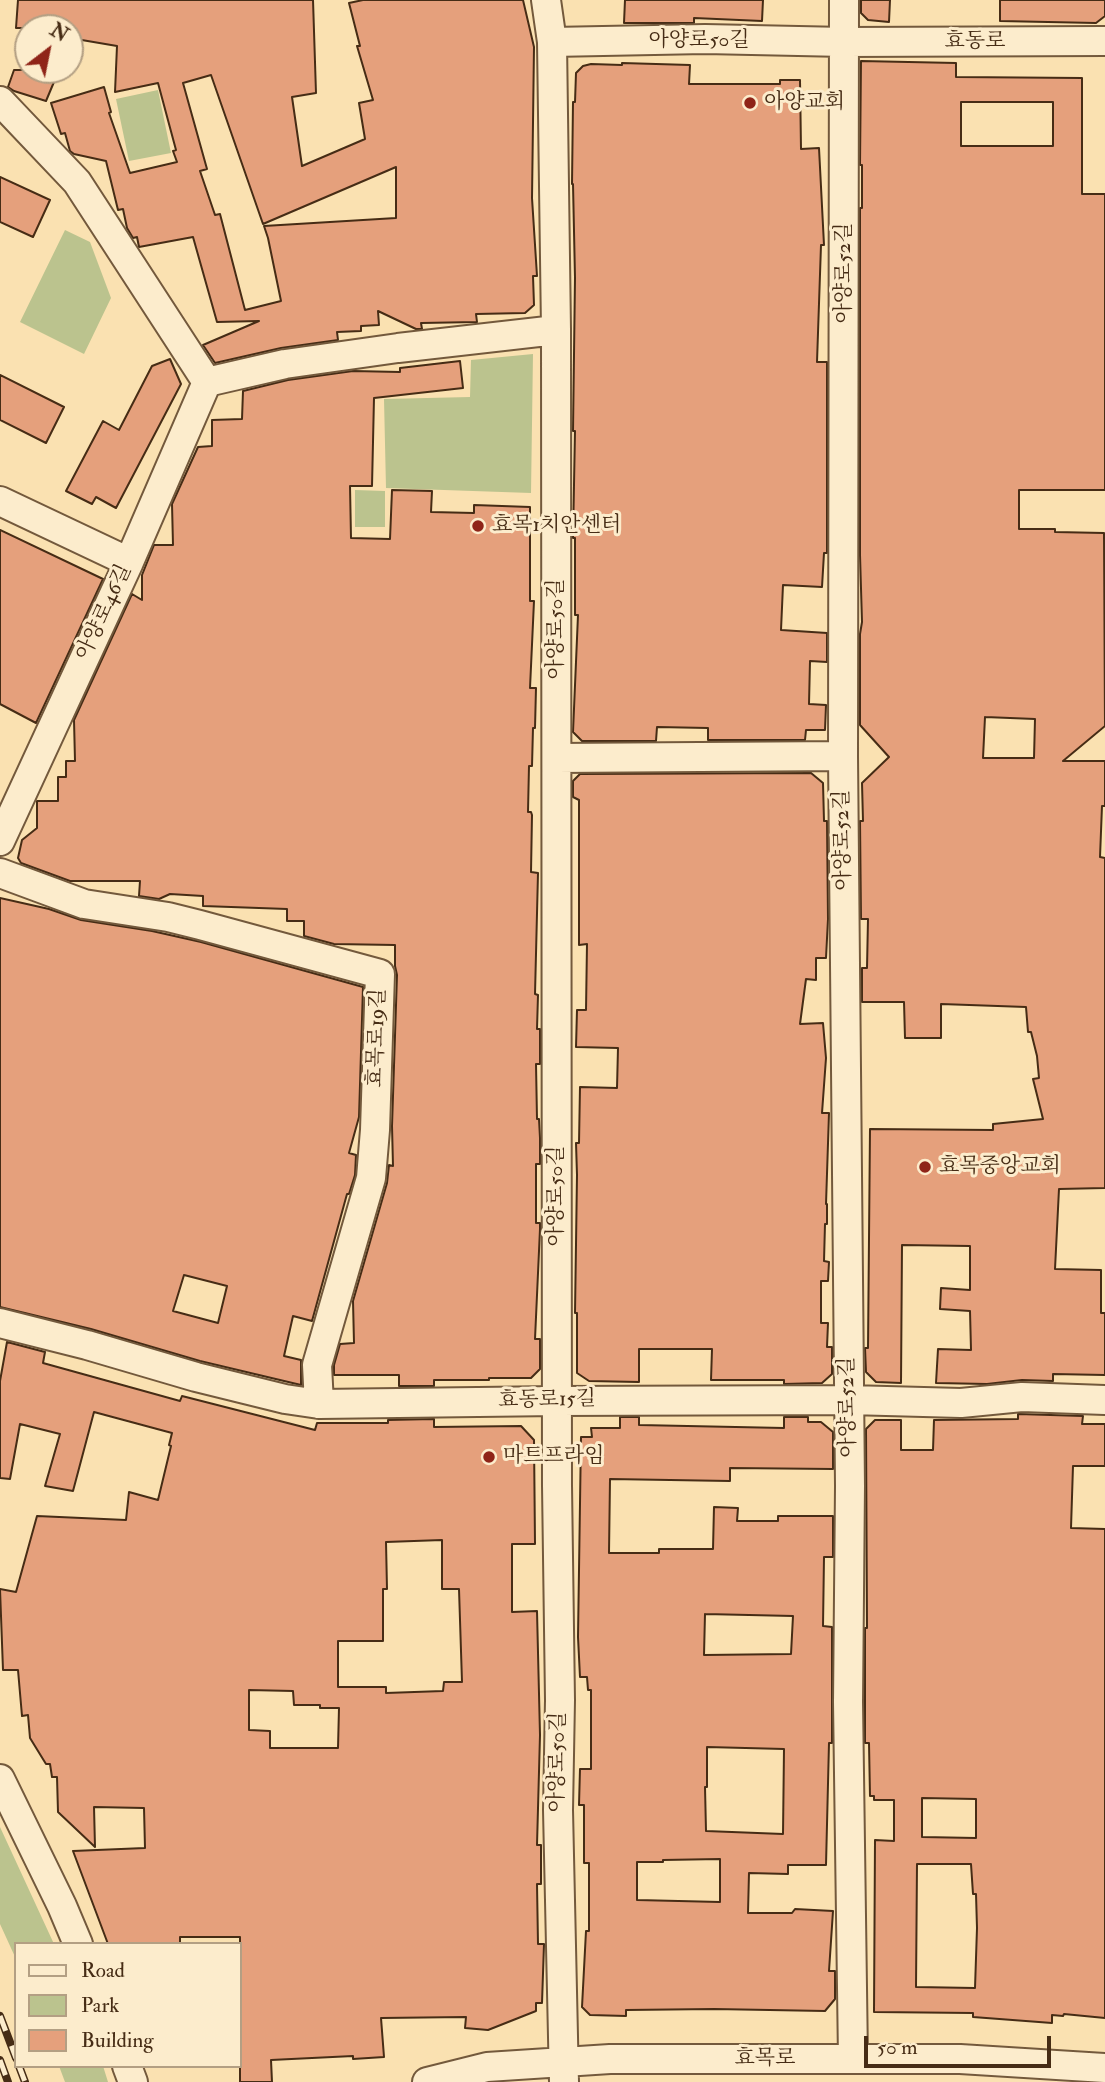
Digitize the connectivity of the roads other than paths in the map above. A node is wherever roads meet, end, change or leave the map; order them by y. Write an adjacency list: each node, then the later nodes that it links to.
1 (546, 0): 4 (street, 아양로50길)
2 (844, 0): 5 (street, 아양로52길)
3 (1105, 41): 5 (street, 효동로)
4 (552, 42): 5 (street, 아양로50길); 7 (street, 아양로50길)
5 (845, 42): 11 (street, 아양로52길)
6 (0, 100): 8 (street)
7 (556, 330): 8 (street); 12 (street, 아양로50길)
8 (207, 382): 10 (street, 아양로46길)
9 (0, 501): 10 (street)
10 (129, 562): 13 (street, 아양로46길)
11 (843, 756): 12 (street); 16 (street, 아양로52길)
12 (557, 758): 18 (street, 아양로50길)
13 (0, 841)
14 (0, 873): 19 (street, 효목로19길)
15 (0, 1323): 19 (street, 효동로15길)
16 (849, 1400): 17 (street, 효동로15길); 18 (street, 효동로15길); 22 (street, 아양로52길)
17 (1105, 1400)
18 (557, 1401): 19 (street, 효동로15길); 24 (street, 아양로50길)
19 (319, 1404)
20 (0, 1779): 21 (street)
21 (77, 1942)
22 (853, 2059): 23 (street, 효목로); 24 (street, 효목로)
23 (1105, 2068)
24 (563, 2072): 25 (street, 효목로)
25 (427, 2082)

